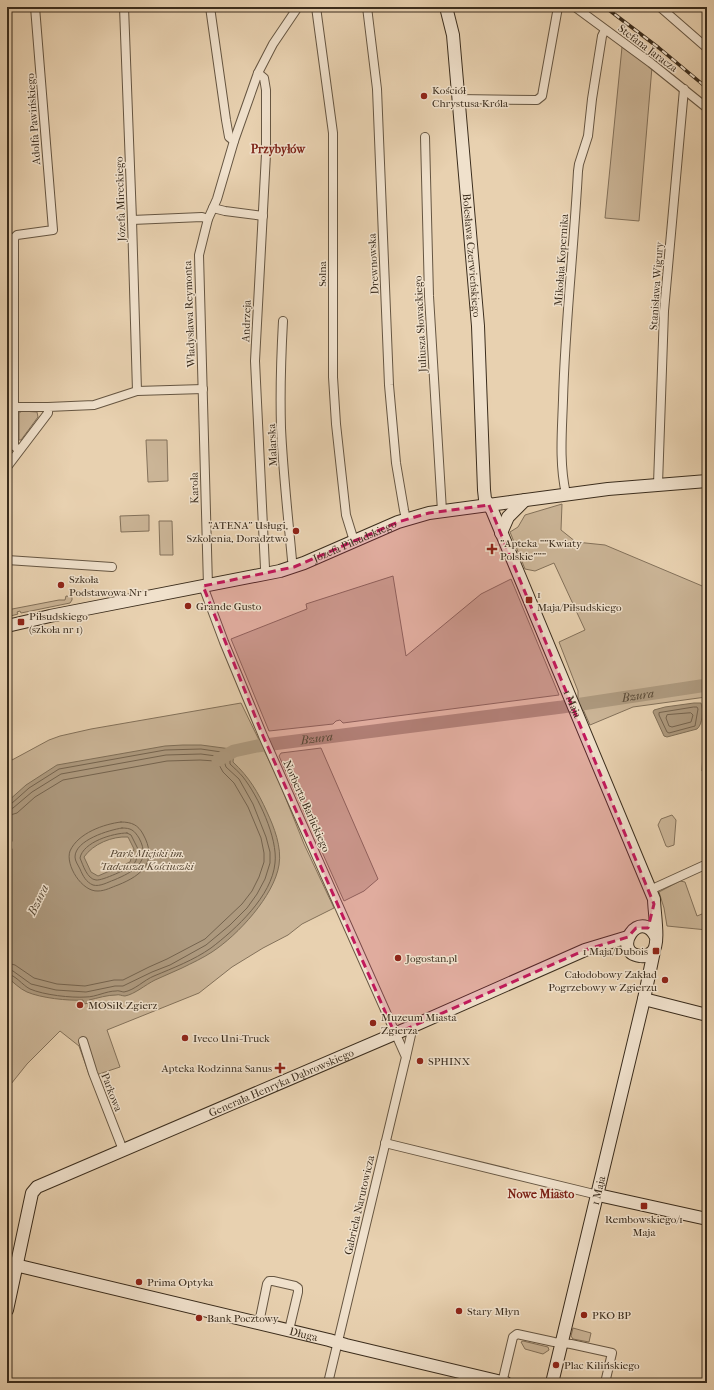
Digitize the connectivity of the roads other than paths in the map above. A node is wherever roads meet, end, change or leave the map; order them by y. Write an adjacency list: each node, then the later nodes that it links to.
1 (36, 7): 26 (street, Adolfa Pawińskiego)
2 (124, 7): 22 (street, Józefa Mireckiego)
3 (210, 7): 18 (street)
4 (298, 7): 13 (street, Władysława Reymonta)
5 (316, 7): 38 (street, Solna)
6 (366, 7): 36 (street, Drewnowska)
7 (446, 7): 15 (street, Bolesława Czerwieńskiego)
8 (558, 7): 15 (street)
9 (575, 7): 11 (street, Stefana Jaracza)
10 (660, 7): 12 (street)
11 (606, 30): 14 (street, Stefana Jaracza); 32 (street, Mikołaja Kopernika)
12 (707, 48)
13 (258, 72): 18 (street, Władysława Reymonta); 20 (street, Andrzeja)
14 (684, 90): 16 (street, Stefana Jaracza); 31 (street, Stanisława Wigury)
15 (458, 100): 34 (street, Bolesława Czerwieńskiego)
16 (707, 108)
17 (425, 137): 35 (street, Juliusza Słowackiego)
18 (234, 141): 19 (street, Władysława Reymonta)
19 (213, 208): 20 (street); 21 (street, Władysława Reymonta)
20 (263, 216): 42 (street, Andrzeja)
21 (208, 219): 22 (street); 24 (street, Władysława Reymonta)
22 (132, 220): 25 (street, Józefa Mireckiego)
23 (283, 321): 41 (street, Malarska)
24 (203, 389): 25 (street); 43 (street, Karola)
25 (136, 391): 27 (street)
26 (14, 407): 27 (street); 28 (street)
27 (48, 407): 28 (street)
28 (19, 450): 29 (street)
29 (7, 467)
30 (707, 480): 31 (street, Józefa Piłsudskiego)
31 (658, 484): 32 (street, Józefa Piłsudskiego)
32 (566, 494): 33 (street, Józefa Piłsudskiego)
33 (525, 500): 34 (street, Józefa Piłsudskiego); 37 (street)
34 (489, 505): 35 (street, Józefa Piłsudskiego); 37 (street, 1 Maja)
35 (442, 511): 36 (street, Józefa Piłsudskiego)
36 (406, 519): 38 (street, Józefa Piłsudskiego)
37 (501, 533): 46 (street, 1 Maja)
38 (354, 541): 41 (street, Józefa Piłsudskiego)
39 (7, 560): 40 (street)
40 (112, 567)
41 (294, 567): 42 (street, Józefa Piłsudskiego)
42 (267, 574): 43 (street, Józefa Piłsudskiego)
43 (205, 586): 44 (street, Józefa Piłsudskiego); 54 (street, Norberta Barlickiego)
44 (7, 626)
45 (707, 864): 46 (street)
46 (650, 890): 47 (street, 1 Maja)
47 (652, 932): 48 (street); 49 (street)
48 (628, 941): 50 (street); 53 (street, Generała Henryka Dąbrowskiego)
49 (654, 950): 50 (street); 51 (street, 1 Maja)
50 (641, 956): 51 (street, 1 Maja)
51 (644, 999): 52 (street); 59 (street, 1 Maja)
52 (707, 1014)
53 (413, 1026): 54 (street, Generała Henryka Dąbrowskiego); 56 (street, Gabriela Narutowicza)
54 (395, 1034): 56 (street); 58 (street, Generała Henryka Dąbrowskiego)
55 (83, 1041): 58 (street, Parkowa)
56 (406, 1057): 57 (street, Gabriela Narutowicza)
57 (385, 1143): 59 (street); 65 (street, Gabriela Narutowicza)
58 (123, 1150): 61 (street, Generała Henryka Dąbrowskiego)
59 (598, 1195): 60 (street); 66 (street, 1 Maja)
60 (707, 1219)
61 (12, 1264): 62 (street); 63 (street, Długa)
62 (7, 1310)
63 (259, 1323): 64 (street, Długa); 64 (street)
64 (289, 1330): 65 (street, Długa)
65 (337, 1343): 67 (street, Gabriela Narutowicza); 68 (street, Długa)
66 (562, 1343): 68 (street); 69 (street, 1 Maja); 70 (street)
67 (328, 1383)
68 (503, 1383)
69 (552, 1383)
70 (605, 1383)

